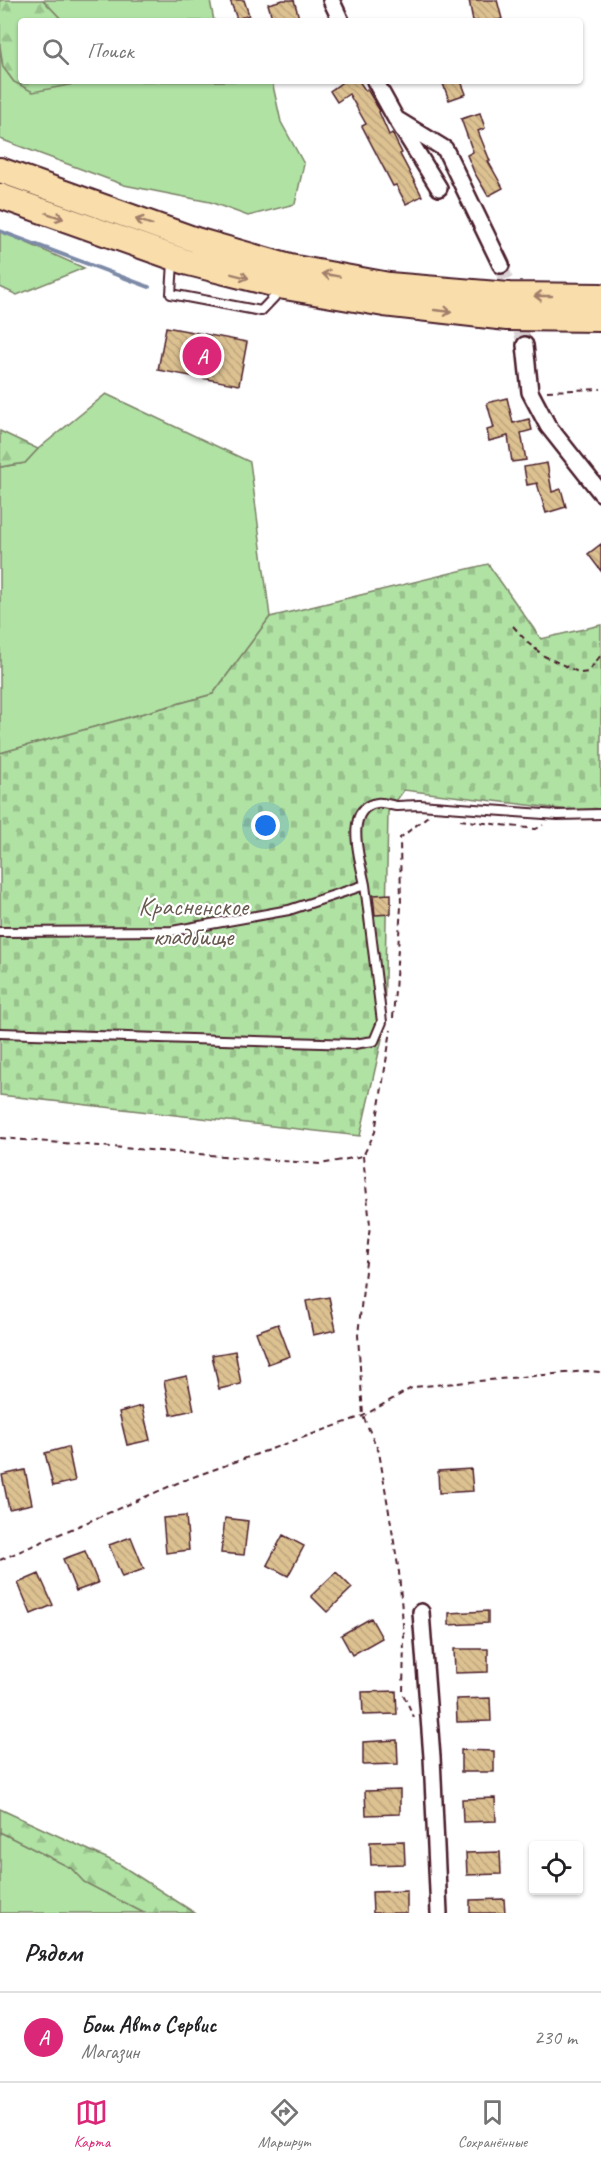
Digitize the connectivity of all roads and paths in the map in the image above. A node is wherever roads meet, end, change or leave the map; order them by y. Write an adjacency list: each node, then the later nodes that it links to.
1 (331, 0): 2 (street)
2 (340, 18)
3 (377, 84): 4 (street)
4 (396, 119): 6 (street); 9 (street)
5 (0, 170): 11 (main road, one-way to 5)
6 (439, 188)
7 (0, 196): 8 (main road, one-way to 8)
8 (174, 258): 10 (main road, one-way to 10); 10 (lane)
9 (501, 265)
10 (285, 287): 12 (main road, one-way to 12)
11 (601, 296)
12 (601, 319)
13 (525, 345): 15 (street)
14 (601, 389): 15 (path)
15 (530, 392): 16 (street)
16 (601, 494)
17 (513, 626): 18 (path)
18 (601, 655)
19 (601, 814): 20 (lane)
20 (558, 815): 22 (path); 23 (lane)
21 (428, 816): 27 (path)
22 (460, 820)
23 (364, 885): 24 (lane); 25 (lane)
24 (0, 932)
25 (0, 1033)
26 (0, 1138): 27 (path)
27 (363, 1156): 29 (path)
28 (601, 1372): 29 (path)
29 (363, 1416): 30 (path); 32 (path)
30 (0, 1560)
31 (421, 1612): 33 (street)
32 (418, 1725)
33 (439, 1913)

